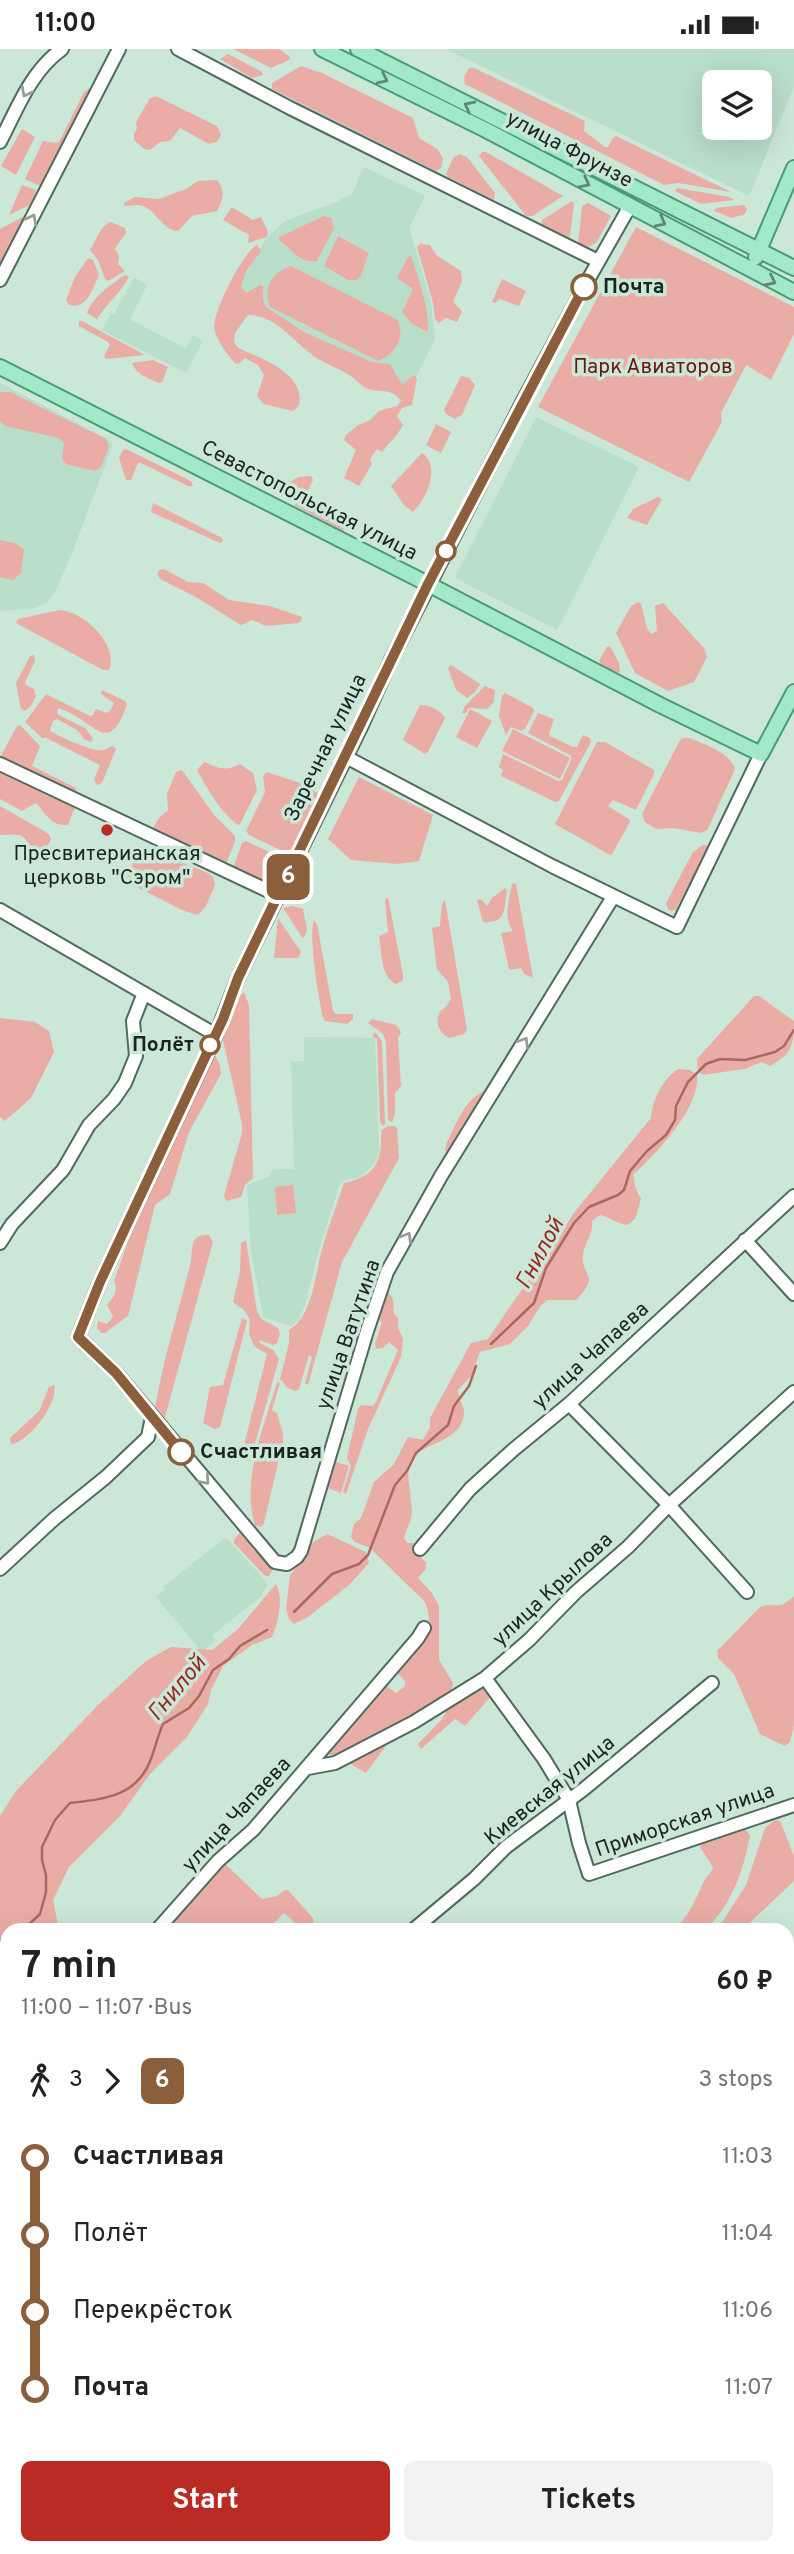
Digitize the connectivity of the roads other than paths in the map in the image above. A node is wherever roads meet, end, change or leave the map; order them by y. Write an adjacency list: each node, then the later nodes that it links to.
1 (62, 49): 6 (street, one-way to 6)
2 (119, 49): 14 (street, one-way to 2)
3 (178, 49): 11 (street)
4 (322, 49): 9 (main road, улица Фрунзе, one-way to 9)
5 (358, 49): 8 (main road, улица Фрунзе, one-way to 5)
6 (0, 142)
7 (794, 169): 10 (main road)
8 (639, 191): 9 (main road, Заречная улица); 10 (main road, улица Фрунзе)
9 (630, 206): 11 (street, Заречная улица); 13 (main road, улица Фрунзе, one-way to 13)
10 (759, 251): 12 (main road, улица Фрунзе); 13 (main road)
11 (598, 261): 17 (street, Заречная улица)
12 (794, 268)
13 (749, 270): 15 (main road, улица Фрунзе, one-way to 15)
14 (0, 280)
15 (794, 292)
16 (0, 367): 17 (main road, Севастопольская улица)
17 (428, 584): 19 (main road, Севастопольская улица); 20 (street, Заречная улица)
18 (794, 692): 19 (main road)
19 (761, 754): 23 (street)
20 (346, 757): 22 (street, Заречная улица); 23 (street)
21 (0, 764): 22 (street)
22 (279, 897): 26 (street, Заречная улица)
23 (613, 897): 34 (street, улица Ватутина, one-way to 23)
24 (0, 910): 25 (street)
25 (144, 993): 26 (street); 29 (street)
26 (215, 1035): 31 (street, Заречная улица)
27 (794, 1196): 28 (street, улица Чапаева)
28 (745, 1240): 30 (street); 33 (street, улица Чапаева)
29 (0, 1243)
30 (794, 1294)
31 (78, 1337): 34 (street, улица Ватутина)
32 (794, 1392): 35 (street, улица Крылова)
33 (569, 1405): 35 (street); 36 (street, улица Чапаева)
34 (152, 1417): 37 (street)
35 (669, 1505): 38 (street); 40 (street, улица Крылова)
36 (420, 1549)
37 (0, 1569)
38 (747, 1592)
39 (424, 1628): 42 (street, улица Чапаева)
40 (485, 1678): 42 (street, улица Крылова); 43 (street)
41 (712, 1683): 43 (street, Киевская улица)
42 (308, 1768): 45 (street, улица Чапаева)
43 (569, 1800): 44 (street, Приморская улица); 46 (street, Киевская улица)
44 (794, 1805)
45 (163, 1923)
46 (421, 1923)

